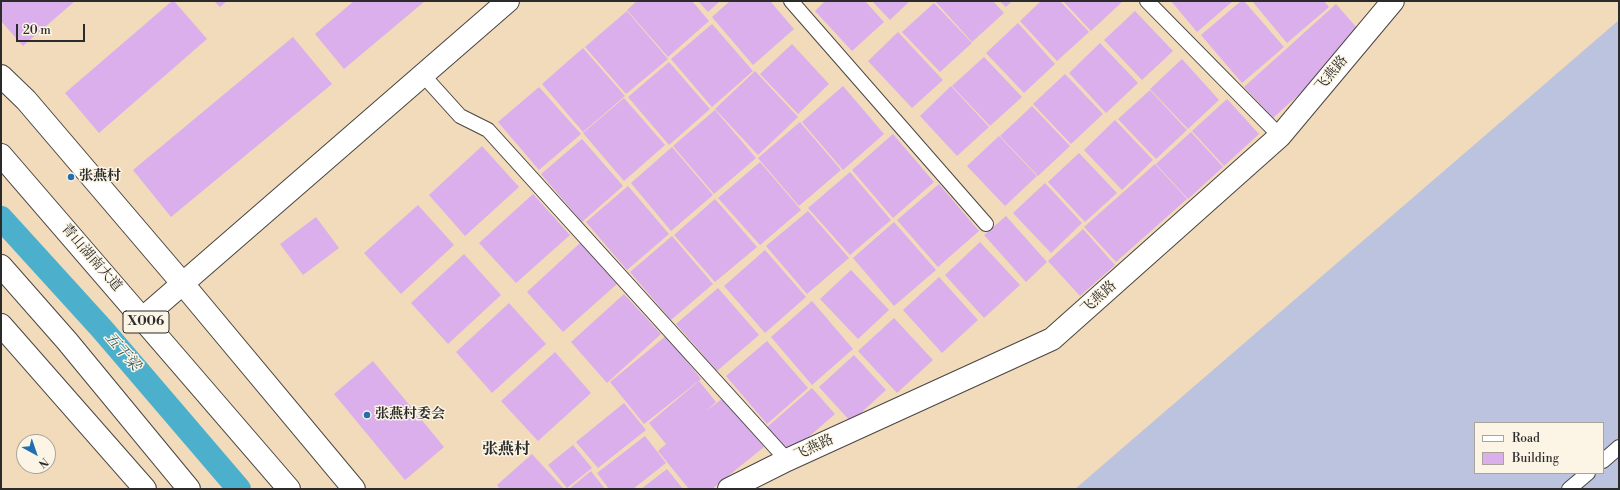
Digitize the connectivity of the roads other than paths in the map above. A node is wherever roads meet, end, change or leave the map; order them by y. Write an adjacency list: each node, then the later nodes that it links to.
1 (508, 1): 5 (main road)
2 (791, 1): 9 (lane)
3 (1147, 1): 7 (lane)
4 (1393, 1): 7 (main road, 飞燕路)
5 (423, 75): 11 (main road); 15 (lane)
6 (1, 76): 11 (main road)
7 (1280, 136): 15 (main road, 飞燕路)
8 (1, 155): 12 (main road, 青山湖南大道 / X006)
9 (986, 224)
10 (1, 266): 19 (main road)
11 (183, 284): 12 (main road); 21 (main road)
12 (143, 318): 20 (main road, 青山湖南大道 / X006)
13 (1, 325): 18 (main road)
14 (1619, 447): 16 (lane)
15 (787, 460): 22 (main road, 飞燕路)
16 (1604, 460)
17 (1587, 474): 23 (lane)
18 (145, 489)
19 (189, 489)
20 (289, 489)
21 (354, 489)
22 (729, 489)
23 (1569, 489)

